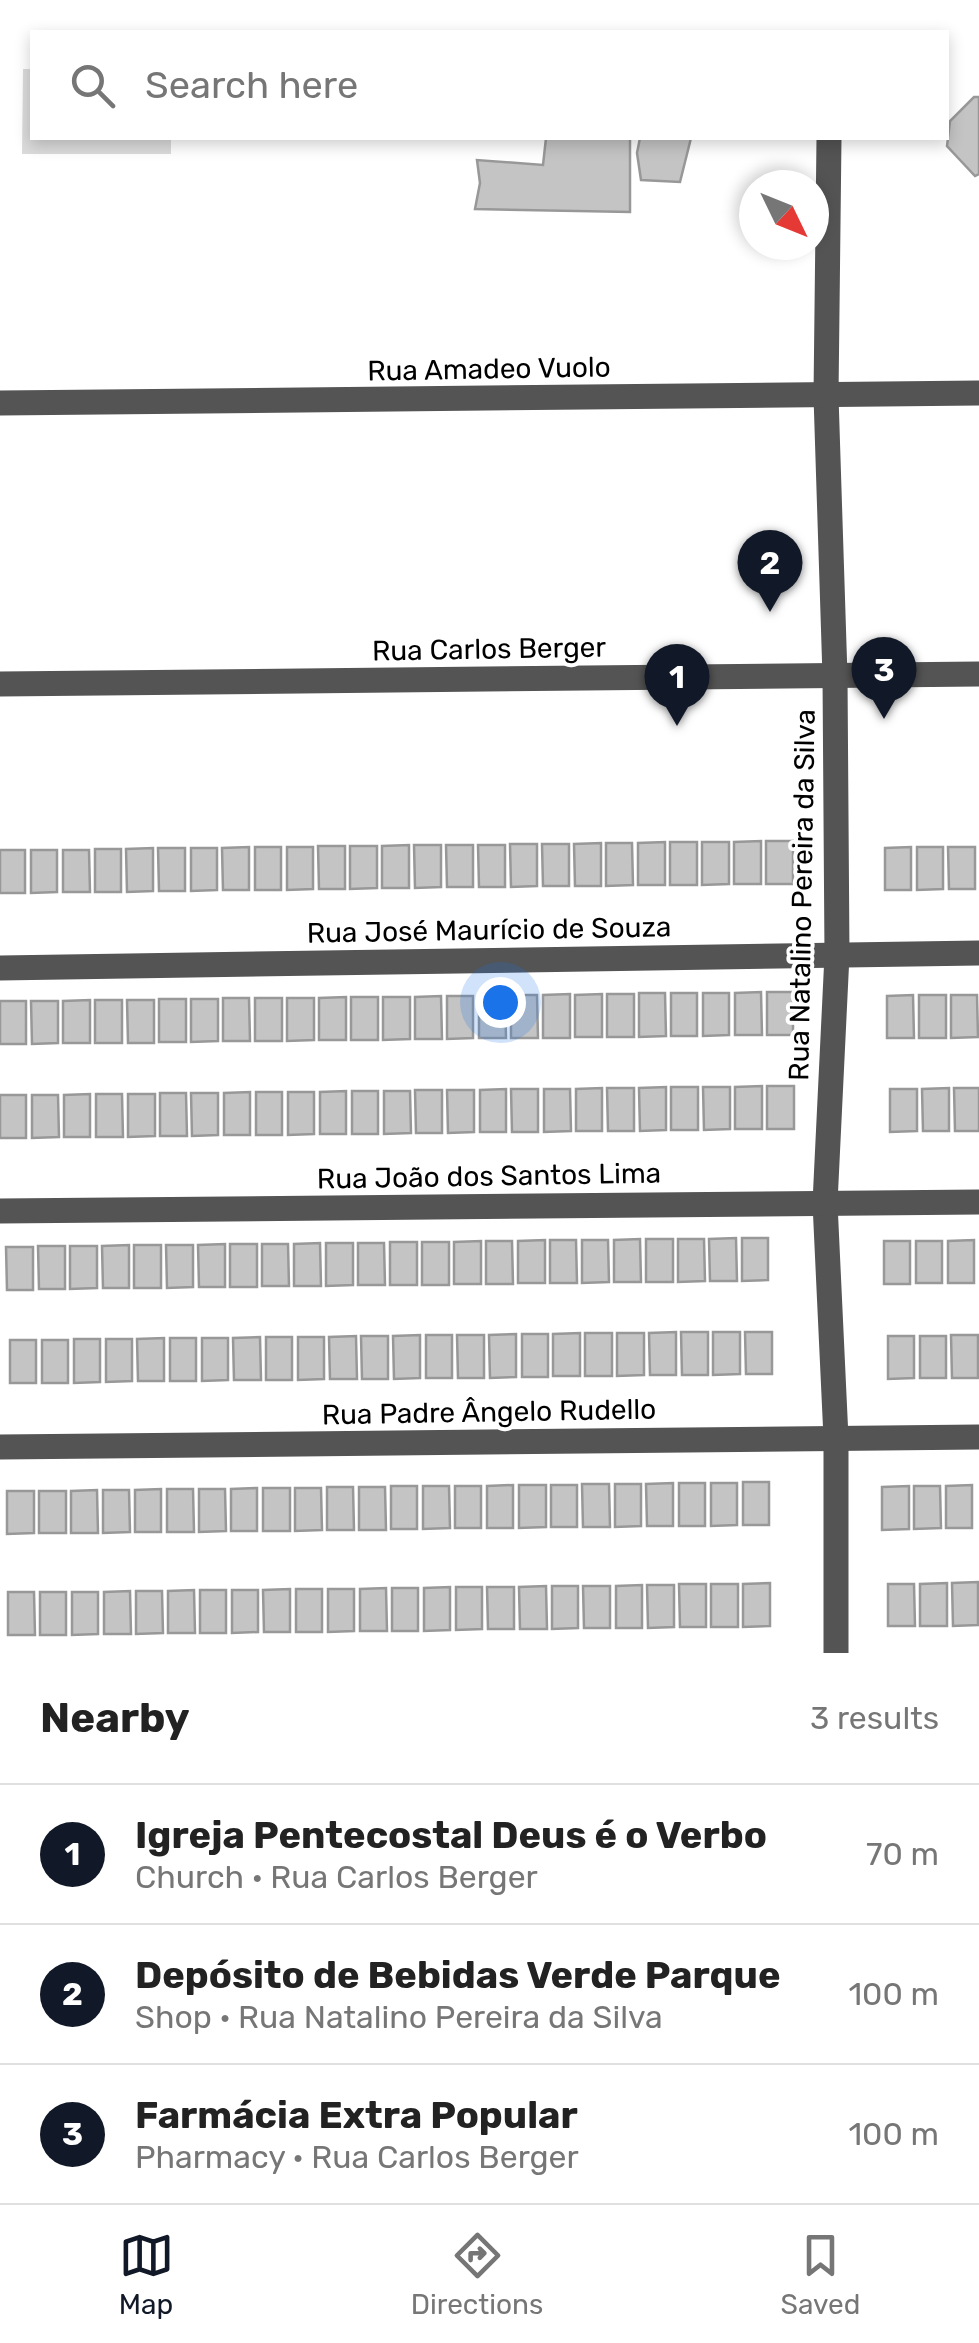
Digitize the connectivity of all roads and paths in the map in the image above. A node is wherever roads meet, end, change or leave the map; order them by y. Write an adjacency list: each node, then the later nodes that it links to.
1 (829, 140): 3 (street, Rua Natalino Pereira da Silva)
2 (979, 393): 3 (street, Rua Amadeo Vuolo)
3 (826, 396): 4 (street, Rua Amadeo Vuolo); 6 (street, Rua Natalino Pereira da Silva)
4 (0, 403)
5 (979, 674): 6 (street, Rua Carlos Berger)
6 (834, 676): 7 (street, Rua Carlos Berger); 9 (street, Rua Natalino Pereira da Silva)
7 (0, 684)
8 (979, 953): 9 (street, Rua José Maurício de Souza)
9 (837, 954): 10 (street, Rua José Maurício de Souza); 12 (street, Rua Natalino Pereira da Silva)
10 (0, 968)
11 (979, 1202): 12 (street, Rua João dos Santos Lima)
12 (825, 1203): 13 (street, Rua João dos Santos Lima); 15 (street, Rua Natalino Pereira da Silva)
13 (0, 1211)
14 (979, 1437): 15 (street, Rua Padre Ângelo Rudello)
15 (836, 1438): 16 (street, Rua Padre Ângelo Rudello); 17 (street, Rua Natalino Pereira da Silva)
16 (0, 1447)
17 (836, 1653)

